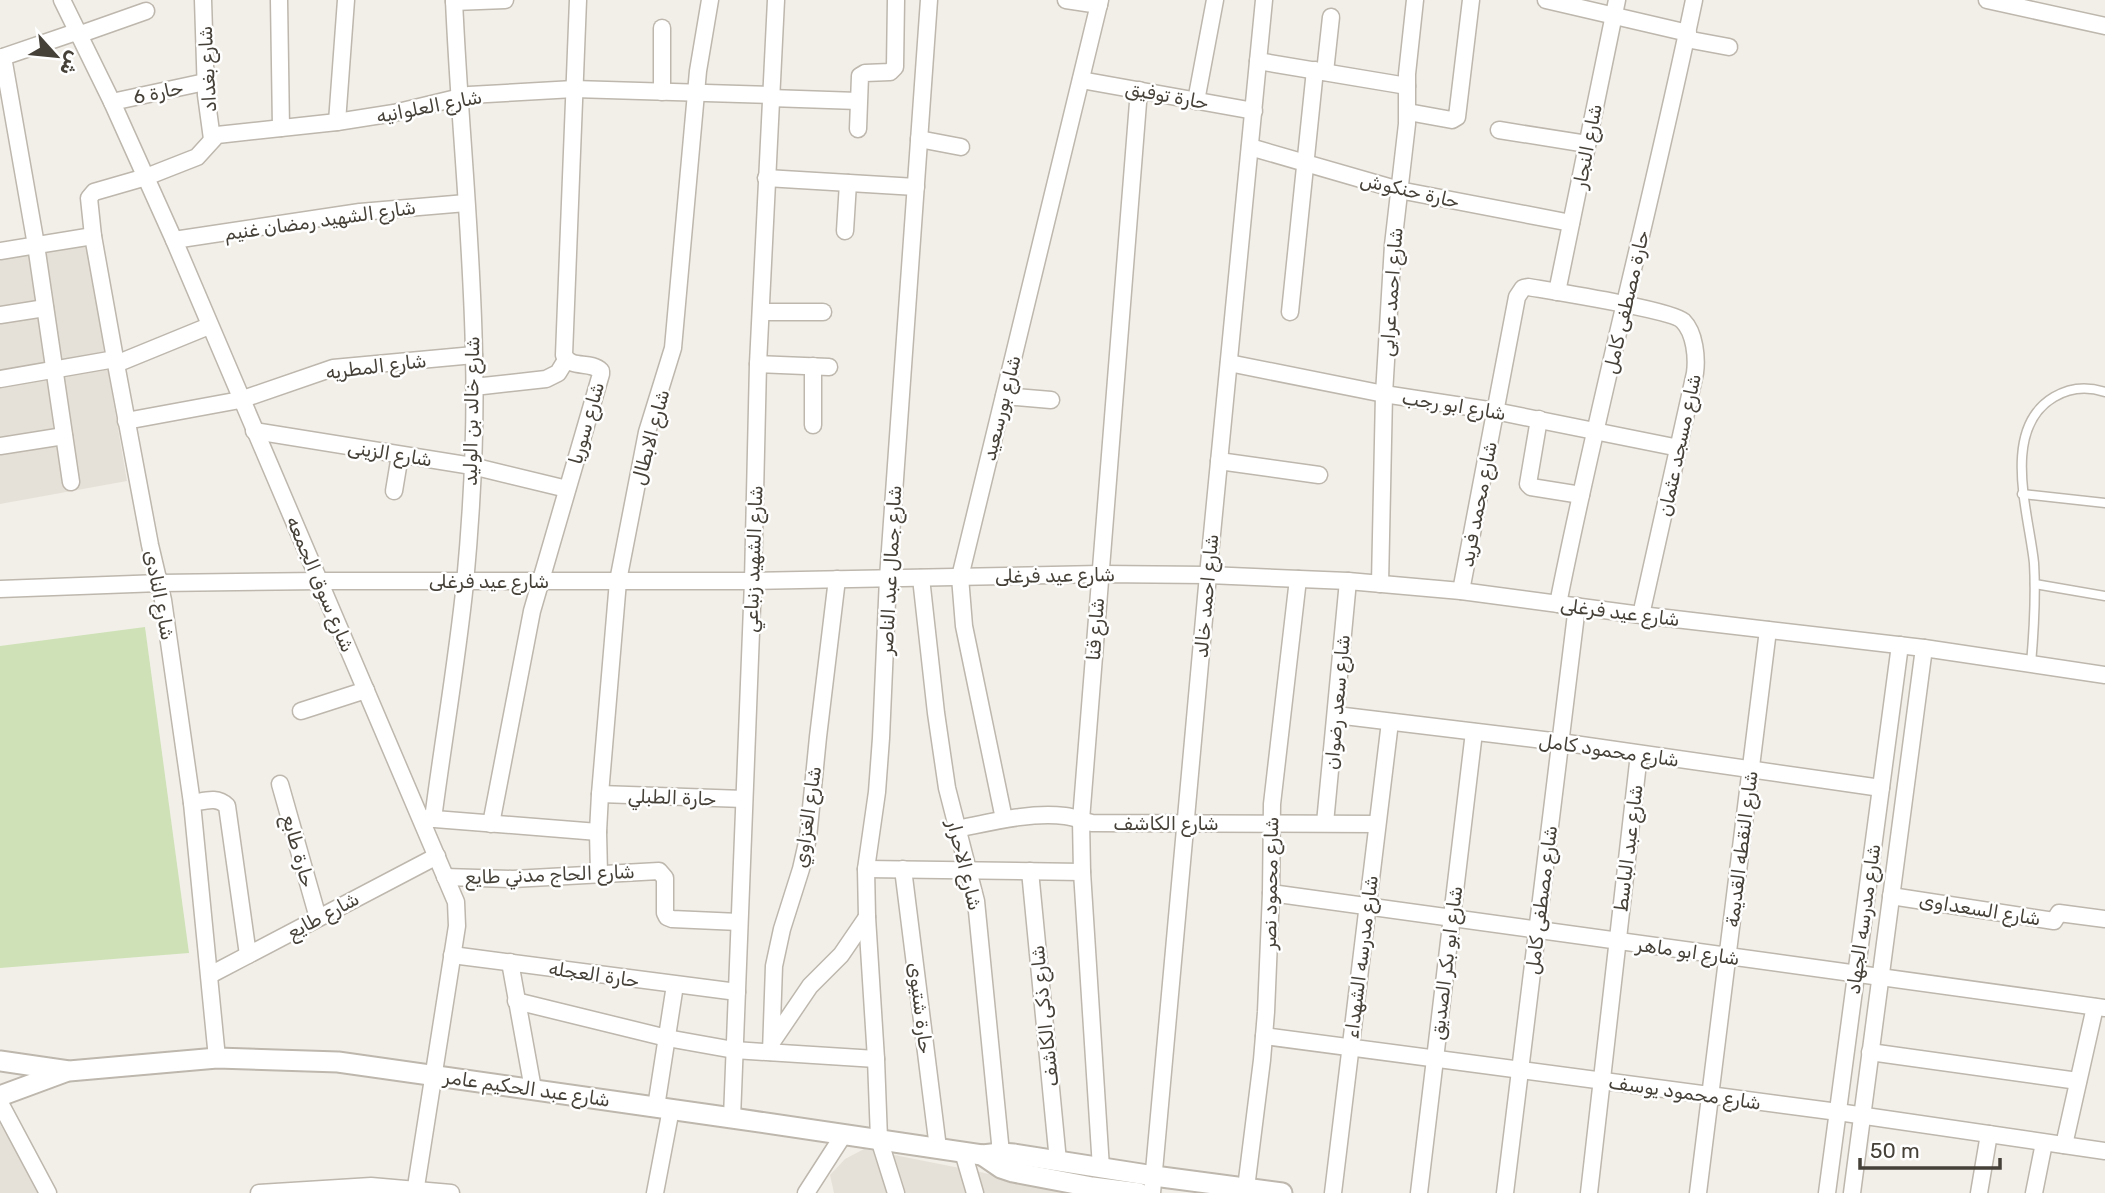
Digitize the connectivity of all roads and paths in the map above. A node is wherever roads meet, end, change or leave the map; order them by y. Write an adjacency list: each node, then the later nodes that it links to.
1 (62, 0): 26 (street, شارع سوق الجمعه)
2 (203, 0): 33 (street, شارع بغداد)
3 (279, 0): 47 (street)
4 (346, 0): 46 (street)
5 (505, 0): 19 (street)
6 (578, 0): 35 (street, شارع سوريا)
7 (710, 0): 38 (street, شارع الابطال)
8 (776, 0): 40 (street, شارع الشهيد زنباعي)
9 (896, 0): 41 (street)
10 (929, 0): 51 (street, شارع جمال عبد الناصر)
11 (1066, 0): 20 (street)
12 (1215, 0): 42 (street)
13 (1264, 0): 30 (street, شارع احمد خالد)
14 (1415, 0): 34 (street, شارع احمد عرابى)
15 (1471, 0): 45 (street)
16 (1546, 0): 21 (street)
17 (1694, 0): 27 (street, حارة مصطفى كامل)
18 (1987, 0): 24 (street)
19 (454, 1): 39 (street, شارع خالد بن الوليد)
20 (1100, 3): 32 (street, شارع بورسعيد)
21 (1615, 8): 27 (street); 52 (street, شارع النجار)
22 (146, 11): 26 (street)
23 (1331, 17): 31 (street)
24 (2105, 26)
25 (662, 28): 37 (street)
26 (77, 34): 29 (street); 43 (street, شارع سوق الجمعه)
27 (1687, 36): 28 (street); 69 (street, حارة مصطفى كامل)
28 (1729, 47)
29 (1, 58): 66 (street)
30 (1258, 61): 31 (street); 44 (street, شارع احمد خالد)
31 (1320, 71): 34 (street); 55 (street)
32 (1081, 80): 36 (street, حارة توفيق); 86 (street, شارع بورسعيد)
33 (205, 82): 43 (street, حارة 6); 50 (street, شارع بغداد)
34 (1407, 86): 45 (street, شارع احمد عرابى)
35 (574, 89): 37 (street, شارع العلوانيه); 39 (street, شارع العلوانيه); 77 (street, شارع سوريا)
36 (1139, 90): 42 (street, حارة توفيق); 108 (street, شارع قنا)
37 (662, 92): 38 (street, شارع العلوانيه)
38 (695, 94): 40 (street, شارع العلوانيه); 120 (street, شارع الابطال)
39 (458, 97): 46 (street, شارع العلوانيه); 61 (street, شارع خالد بن الوليد)
40 (770, 97): 41 (street, شارع العلوانيه); 57 (street, شارع الشهيد زنباعي)
41 (858, 101): 48 (street)
42 (1196, 101): 44 (street, حارة توفيق)
43 (112, 102): 56 (street, شارع سوق الجمعه)
44 (1254, 111): 54 (street, شارع احمد خالد)
45 (1408, 112): 60 (street, شارع احمد عرابى)
46 (337, 122): 47 (street, شارع العلوانيه)
47 (281, 128): 50 (street, شارع العلوانيه)
48 (858, 129)
49 (1499, 130): 52 (street)
50 (212, 139): 56 (street)
51 (919, 139): 53 (street); 59 (street, شارع جمال عبد الناصر)
52 (1587, 144): 62 (street, شارع النجار)
53 (961, 147)
54 (1250, 147): 55 (street, حارة حنكوش); 79 (street, شارع احمد خالد)
55 (1306, 163): 60 (street, حارة حنكوش); 73 (street)
56 (146, 177): 64 (street, شارع النادى); 65 (street, شارع سوق الجمعه)
57 (766, 178): 58 (street); 71 (street, شارع الشهيد زنباعي)
58 (848, 183): 59 (street); 63 (street)
59 (916, 187): 111 (street, شارع جمال عبد الناصر)
60 (1399, 190): 62 (street, حارة حنكوش); 85 (street, شارع احمد عرابى)
61 (466, 203): 65 (street, شارع الشهيد رمضان غنيم); 76 (street, شارع خالد بن الوليد)
62 (1572, 223): 68 (street, شارع النجار)
63 (845, 231)
64 (93, 236): 66 (street); 78 (street, شارع النادى)
65 (174, 240): 75 (street, شارع سوق الجمعه)
66 (36, 245): 67 (street); 70 (street)
67 (0, 251)
68 (1557, 292): 69 (street, شارع مسجد عثمان); 89 (street, شارع محمد فريد)
69 (1626, 305): 93 (street, حارة مصطفى كامل); 97 (street, شارع مسجد عثمان)
70 (45, 308): 74 (street); 81 (street)
71 (761, 312): 72 (street); 80 (street, شارع الشهيد زنباعي)
72 (823, 312)
73 (1290, 312)
74 (0, 314)
75 (209, 326): 78 (street); 87 (street, شارع سوق الجمعه)
76 (474, 355): 83 (street, شارع خالد بن الوليد); 87 (street, شارع المطريه)
77 (566, 360): 83 (street); 103 (street, شارع سوريا)
78 (115, 362): 81 (street); 91 (street, شارع النادى)
79 (1229, 363): 85 (street, شارع ابو رجب); 99 (street, شارع احمد خالد)
80 (758, 364): 92 (street); 117 (street, شارع الشهيد زنباعي)
81 (55, 370): 82 (street); 95 (street)
82 (0, 379)
83 (474, 387): 100 (street, شارع خالد بن الوليد)
84 (2105, 392): 105 (lane)
85 (1384, 394): 89 (street, شارع ابو رجب); 122 (street, شارع احمد عرابى)
86 (1004, 396): 88 (street); 110 (street, شارع بورسعيد)
87 (240, 400): 91 (street, شارع المطريه); 94 (street, شارع سوق الجمعه)
88 (1051, 400)
89 (1495, 411): 90 (street, شارع ابو رجب); 125 (street, شارع محمد فريد)
90 (1539, 419): 93 (street, شارع ابو رجب); 106 (street)
91 (126, 421): 121 (street, شارع النادى)
92 (813, 425)
93 (1596, 430): 97 (street, شارع ابو رجب); 106 (street, حارة مصطفى كامل)
94 (254, 431): 98 (street, شارع الزينى); 115 (street, شارع سوق الجمعه)
95 (64, 436): 96 (street); 102 (street)
96 (0, 446)
97 (1679, 448): 129 (street, شارع مسجد عثمان)
98 (400, 455): 100 (street, شارع الزينى); 104 (street)
99 (1219, 461): 101 (street); 109 (street, شارع احمد خالد)
100 (472, 466): 103 (street, شارع الزينى); 116 (street, شارع خالد بن الوليد)
101 (1319, 475)
102 (71, 482)
103 (567, 489): 119 (street, شارع سوريا)
104 (394, 491)
105 (2022, 494): 107 (lane); 123 (lane)
106 (1581, 495): 127 (street, حارة مصطفى كامل)
107 (2105, 502)
108 (1100, 574): 109 (street, شارع عيد فرغلى); 110 (street, شارع عيد فرغلى); 150 (street, شارع قنا)
109 (1208, 575): 114 (street, شارع عيد فرغلى); 151 (street, شارع احمد خالد)
110 (960, 577): 112 (street, شارع عيد فرغلى); 149 (street, شارع بورسعيد)
111 (888, 578): 112 (street, شارع عيد فرغلى); 113 (street, شارع عيد فرغلى); 159 (street, شارع جمال عبد الناصر)
112 (921, 578): 156 (street, شارع الاحرار)
113 (837, 579): 117 (street, شارع عيد فرغلى); 189 (street, شارع الغزاوي)
114 (1298, 579): 118 (street, شارع عيد فرغلى); 153 (street, شارع محمود نصر)
115 (320, 581): 116 (street, شارع عيد فرغلى); 121 (street, شارع عيد فرغلى); 135 (street, شارع سوق الجمعه)
116 (465, 581): 119 (street, شارع عيد فرغلى); 148 (street, شارع خالد بن الوليد)
117 (753, 581): 120 (street, شارع عيد فرغلى); 146 (street, شارع الشهيد زنباعي)
118 (1348, 581): 122 (street, شارع عيد فرغلى); 137 (street, شارع سعد رضوان)
119 (540, 582): 120 (street, شارع عيد فرغلى); 152 (street, شارع سوريا)
120 (618, 582): 145 (street, شارع الابطال)
121 (160, 583): 124 (street, شارع عيد فرغلى); 147 (street, شارع النادى)
122 (1380, 584): 125 (street, شارع عيد فرغلى)
123 (2035, 584): 126 (lane); 133 (lane)
124 (0, 587)
125 (1461, 591): 127 (street, شارع عيد فرغلى)
126 (2105, 596)
127 (1558, 604): 128 (street, شارع عيد فرغلى)
128 (1577, 606): 129 (street, شارع عيد فرغلى); 140 (street, شارع مصطفى كامل)
129 (1641, 615): 130 (street, شارع عيد فرغلى)
130 (1768, 629): 131 (street, شارع عيد فرغلى); 142 (street, شارع النقطه القديمة)
131 (1900, 645): 132 (street, شارع عيد فرغلى); 144 (street, شارع مدرسه الجهاد)
132 (1924, 649): 133 (street, شارع عيد فرغلى); 167 (street, شارع مدرسه الجهاد)
133 (2031, 664): 134 (street, شارع عيد فرغلى)
134 (2105, 675)
135 (366, 690): 136 (street); 148 (street, شارع سوق الجمعه)
136 (301, 711)
137 (1336, 715): 138 (street, شارع محمود كامل); 154 (street, شارع سعد رضوان)
138 (1390, 722): 139 (street, شارع محمود كامل); 155 (street, شارع مدرسه الشهداء)
139 (1474, 732): 140 (street, شارع محمود كامل); 171 (street, شارع ابو بكر الصديق)
140 (1560, 742): 141 (street, شارع محمود كامل); 174 (street, شارع مصطفى كامل)
141 (1639, 754): 142 (street, شارع محمود كامل); 175 (street, شارع عبد الباسط)
142 (1751, 770): 144 (street, شارع محمود كامل); 178 (street, شارع النقطه القديمة)
143 (280, 784): 170 (street, حارة طابع)
144 (1881, 788): 180 (street, شارع مدرسه الجهاد)
145 (600, 794): 146 (street, حارة الطبلي); 157 (street, شارع الابطال)
146 (744, 799): 173 (street, شارع الشهيد زنباعي)
147 (192, 803): 176 (street); 181 (street, شارع النادى)
148 (427, 819): 152 (street); 158 (street, شارع سوق الجمعه)
149 (1004, 819): 150 (street, شارع الكاشف); 156 (street, شارع الكاشف)
150 (1081, 820): 151 (street, شارع الكاشف); 163 (street, شارع قنا)
151 (1185, 823): 153 (street, شارع الكاشف); 220 (street, شارع احمد خالد)
152 (491, 824): 157 (street)
153 (1271, 824): 154 (street, شارع الكاشف); 166 (street, شارع محمود نصر)
154 (1325, 824): 155 (street, شارع الكاشف)
155 (1377, 824): 168 (street, شارع مدرسه الشهداء)
156 (957, 829): 161 (street, شارع الاحرار)
157 (598, 832): 164 (street, شارع الابطال)
158 (436, 856): 165 (street, شارع سوق الجمعه); 170 (street, شارع طايع)
159 (866, 869): 160 (street); 169 (street, شارع جمال عبد الناصر)
160 (904, 869): 161 (street); 215 (street, حارة شتيوى)
161 (969, 870): 162 (street); 217 (street, شارع الاحرار)
162 (1030, 871): 163 (street); 218 (street, شارع ذكى الكاشف)
163 (1082, 872): 219 (street, شارع قنا)
164 (599, 874): 165 (street, شارع الحاج مدني طايع); 173 (street, شارع الحاج مدني طايع)
165 (445, 877): 177 (street, شارع سوق الجمعه)
166 (1271, 893): 168 (street, شارع ابو ماهر); 187 (street, شارع محمود نصر)
167 (1891, 896): 172 (street, شارع السعداوى); 182 (street, شارع مدرسه الجهاد)
168 (1368, 906): 171 (street, شارع ابو ماهر); 190 (street, شارع مدرسه الشهداء)
169 (867, 917): 189 (street); 194 (street, شارع جمال عبد الناصر)
170 (318, 918): 176 (street, شارع طايع)
171 (1452, 918): 174 (street, شارع ابو ماهر); 195 (street, شارع ابو بكر الصديق)
172 (2105, 919)
173 (739, 922): 184 (street, شارع الشهيد زنباعي)
174 (1537, 930): 175 (street, شارع ابو ماهر); 197 (street, شارع مصطفى كامل)
175 (1617, 941): 178 (street, شارع ابو ماهر); 200 (street, شارع عبد الباسط)
176 (248, 955): 181 (street, شارع طايع)
177 (453, 955): 179 (street, حارة العجله); 199 (street, شارع سوق الجمعه)
178 (1727, 956): 180 (street, شارع ابو ماهر); 204 (street, شارع النقطه القديمة)
179 (510, 962): 183 (street, حارة العجله); 185 (street)
180 (1856, 974): 182 (street, شارع ابو ماهر); 207 (street, شارع مدرسه الجهاد)
181 (210, 975): 193 (street, شارع النادى)
182 (1880, 977): 186 (street, شارع ابو ماهر); 192 (street, شارع مدرسه الجهاد)
183 (675, 985): 184 (street, حارة العجله); 188 (street)
184 (737, 992): 191 (street, شارع الشهيد زنباعي)
185 (516, 1001): 188 (street); 202 (street)
186 (2100, 1007): 201 (street)
187 (1264, 1036): 190 (street, شارع محمود يوسف); 222 (street, شارع محمود نصر)
188 (667, 1038): 191 (street); 206 (street)
189 (771, 1047): 191 (street); 194 (street)
190 (1350, 1048): 195 (street, شارع محمود يوسف); 234 (street, شارع مدرسه الشهداء)
191 (734, 1050): 209 (street, شارع الشهيد زنباعي)
192 (1870, 1052): 201 (street); 208 (street, شارع مدرسه الجهاد)
193 (217, 1058): 198 (street, شارع عبد الحكيم عامر); 199 (street, شارع عبد الحكيم عامر)
194 (876, 1059): 212 (street, شارع جمال عبد الناصر)
195 (1435, 1059): 197 (street, شارع محمود يوسف); 235 (street, شارع ابو بكر الصديق)
196 (0, 1061): 198 (street, شارع عبد الحكيم عامر)
197 (1520, 1070): 200 (street, شارع محمود يوسف); 236 (street, شارع مصطفى كامل)
198 (69, 1071): 203 (street, شارع عبد الحكيم عامر)
199 (433, 1075): 202 (street, شارع عبد الحكيم عامر); 224 (street, شارع سوق الجمعه)
200 (1601, 1081): 204 (street, شارع محمود يوسف); 237 (street, شارع عبد الباسط)
201 (2078, 1081): 214 (street)
202 (533, 1089): 206 (street, شارع عبد الحكيم عامر)
203 (0, 1096)
204 (1710, 1096): 207 (street, شارع محمود يوسف); 238 (street, شارع النقطه القديمة)
205 (0, 1103): 225 (street)
206 (664, 1108): 209 (street, شارع عبد الحكيم عامر); 228 (street)
207 (1838, 1112): 208 (street, شارع محمود يوسف); 239 (street, شارع مدرسه الجهاد)
208 (1862, 1116): 211 (street, شارع محمود يوسف); 240 (street, شارع مدرسه الجهاد)
209 (732, 1118): 210 (street, شارع عبد الحكيم عامر)
210 (844, 1134): 212 (street, شارع عبد الحكيم عامر); 221 (street)
211 (1989, 1134): 213 (street, شارع محمود يوسف); 241 (street)
212 (879, 1139): 215 (street, شارع عبد الحكيم عامر); 230 (street, شارع جمال عبد الناصر)
213 (2044, 1143): 214 (street, شارع محمود يوسف); 242 (street)
214 (2064, 1145): 216 (street, شارع محمود يوسف)
215 (938, 1148): 217 (street, شارع عبد الحكيم عامر)
216 (2105, 1151)
217 (982, 1153): 218 (street, شارع عبد الحكيم عامر); 223 (street, شارع عبد الحكيم عامر); 231 (street, شارع الاحرار)
218 (1058, 1161): 219 (street, شارع عبد الحكيم عامر)
219 (1101, 1168): 220 (street, شارع عبد الحكيم عامر)
220 (1153, 1184): 222 (street, شارع عبد الحكيم عامر)
221 (819, 1185): 229 (street)
222 (1246, 1188): 233 (street, شارع عبد الحكيم عامر)
223 (1092, 1190): 232 (street, شارع عبد الحكيم عامر)
224 (416, 1191): 226 (street); 227 (street)
225 (48, 1193)
226 (259, 1193)
227 (451, 1193)
228 (655, 1193)
229 (806, 1193)
230 (896, 1193)
231 (975, 1193)
232 (1139, 1193)
233 (1282, 1193)
234 (1333, 1193)
235 (1419, 1193)
236 (1505, 1193)
237 (1589, 1193)
238 (1698, 1193)
239 (1827, 1193)
240 (1852, 1193)
241 (1979, 1193)
242 (2034, 1193)

